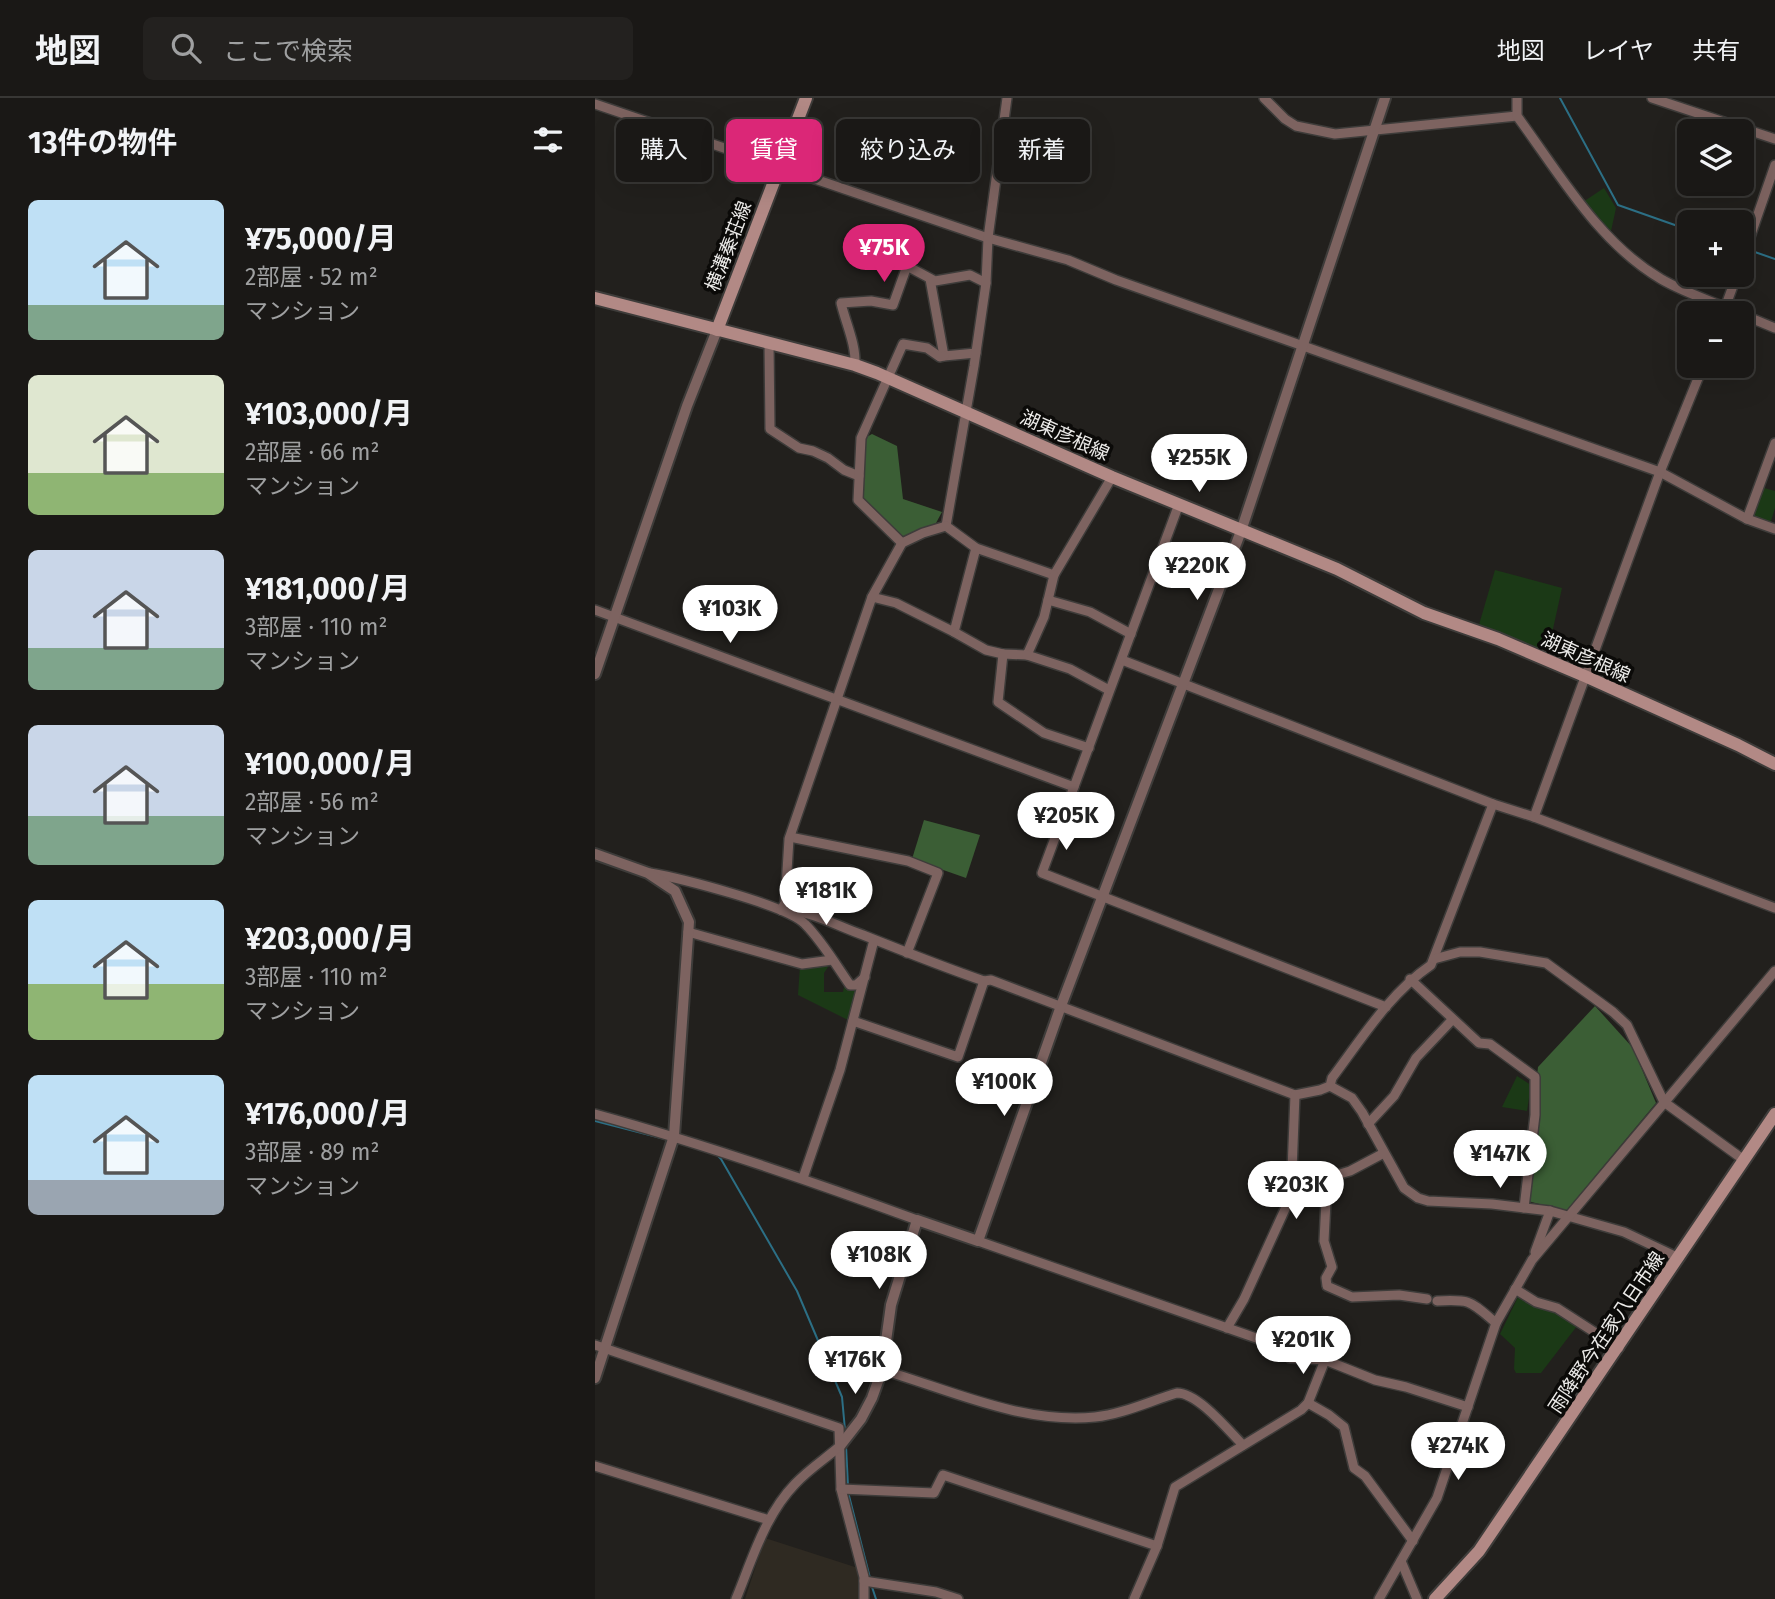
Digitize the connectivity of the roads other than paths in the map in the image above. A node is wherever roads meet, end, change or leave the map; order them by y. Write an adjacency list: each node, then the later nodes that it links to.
1 (806, 98): 9 (main road, 横溝秦荘線)
2 (1007, 98): 17 (street)
3 (1264, 98): 10 (street)
4 (1385, 98): 10 (street)
5 (1517, 98): 8 (street)
6 (1653, 98): 11 (street)
7 (595, 104): 12 (street)
8 (1517, 116): 10 (street); 21 (street)
9 (798, 119)
10 (1374, 131): 26 (street)
11 (1775, 139)
12 (726, 148)
13 (1775, 165): 16 (street)
14 (822, 181): 17 (street)
15 (773, 182): 24 (main road, 横溝秦荘線)
16 (1754, 225)
17 (988, 238): 19 (street); 26 (street)
18 (930, 279): 19 (street); 28 (street); 29 (street)
19 (986, 283): 27 (street)
20 (595, 298): 24 (main road, 湖東彦根線)
21 (1707, 301)
22 (1754, 320): 23 (street)
23 (1775, 328)
24 (717, 330): 25 (main road, 湖東彦根線); 48 (street)
25 (769, 344): 29 (main road, 湖東彦根線); 35 (street)
26 (1304, 345): 34 (street); 41 (street)
27 (976, 353): 28 (street); 32 (street)
28 (944, 356): 31 (street)
29 (855, 365): 31 (main road, 湖東彦根線)
30 (1698, 378): 34 (street)
31 (889, 379): 32 (main road, 湖東彦根線); 35 (street)
32 (966, 413): 36 (main road, 湖東彦根線); 40 (street)
33 (1775, 443): 38 (street)
34 (1660, 472): 38 (street); 55 (street)
35 (859, 476): 42 (street)
36 (1112, 477): 37 (main road, 湖東彦根線); 44 (street)
37 (1179, 504): 41 (main road, 湖東彦根線); 50 (street)
38 (1747, 519): 39 (street)
39 (1774, 525)
40 (946, 526): 42 (street); 43 (street)
41 (1241, 531): 55 (main road, 湖東彦根線); 56 (street)
42 (902, 543): 45 (street)
43 (976, 548): 44 (street); 49 (street)
44 (1054, 575): 46 (street)
45 (871, 597): 49 (street); 58 (street)
46 (1048, 600): 50 (street); 52 (street)
47 (595, 610): 48 (street)
48 (613, 617): 54 (street); 58 (street)
49 (954, 632): 51 (street)
50 (1131, 634): 53 (street)
51 (1003, 654): 52 (street); 59 (street)
52 (1027, 655): 57 (street)
53 (1122, 660): 56 (street); 57 (street)
54 (595, 674)
55 (1587, 677): 60 (main road, 湖東彦根線); 63 (street)
56 (1184, 685): 62 (street); 67 (street)
57 (1109, 690): 59 (street)
58 (836, 700): 61 (street); 64 (street)
59 (1089, 748): 61 (street)
60 (1775, 764)
61 (1074, 787): 67 (street)
62 (1493, 804): 63 (street); 73 (street)
63 (1534, 817): 68 (street)
64 (790, 837): 69 (street); 72 (street)
65 (595, 854): 66 (street)
66 (649, 873): 69 (street); 70 (street)
67 (1103, 897): 79 (street); 80 (street)
68 (1775, 908)
69 (781, 910): 71 (street); 74 (street)
70 (688, 932): 74 (street); 89 (street)
71 (874, 940): 72 (street); 76 (street)
72 (907, 953): 78 (street)
73 (1434, 959): 77 (street); 85 (street)
74 (832, 960): 76 (street)
75 (1775, 971): 85 (street)
76 (865, 977): 82 (street)
77 (1410, 979): 80 (street); 81 (street)
78 (984, 981): 79 (street); 82 (street)
79 (1061, 1006): 84 (street); 99 (street)
80 (1386, 1007): 83 (street)
81 (1452, 1020): 88 (street); 95 (street)
82 (853, 1021): 92 (street)
83 (1330, 1086): 84 (street); 88 (street)
84 (1295, 1095): 93 (street)
85 (1664, 1102): 91 (street); 97 (street)
86 (595, 1114): 89 (street)
87 (1775, 1114): 91 (main road, 雨降野今在家八日市線)
88 (1368, 1124): 90 (street)
89 (672, 1142): 92 (street); 105 (street)
90 (1384, 1153): 94 (street); 95 (street)
91 (1744, 1160): 100 (main road, 雨降野今在家八日市線)
92 (803, 1178): 98 (street)
93 (1291, 1195): 94 (street); 104 (street)
94 (1326, 1201): 103 (street)
95 (1524, 1208): 96 (street)
96 (1550, 1211): 97 (street); 101 (street)
97 (1569, 1215): 100 (street); 101 (street)
98 (917, 1220): 99 (street); 108 (street)
99 (978, 1241): 104 (street)
100 (1679, 1258): 106 (main road, 雨降野今在家八日市線)
101 (1532, 1260): 102 (street)
102 (1515, 1289): 103 (street); 106 (street)
103 (1496, 1322): 111 (street)
104 (1227, 1328): 107 (street)
105 (600, 1346): 109 (street); 113 (street)
106 (1619, 1348): 127 (main road, 雨降野今在家八日市線)
107 (1325, 1360): 110 (street); 111 (street)
108 (882, 1370): 112 (street); 113 (street)
109 (595, 1378)
110 (1308, 1403): 112 (street); 117 (street)
111 (1468, 1407): 117 (street)
112 (1243, 1445): 118 (street)
113 (840, 1446): 115 (street); 116 (street)
114 (595, 1466): 116 (street)
115 (845, 1489): 118 (street); 120 (street)
116 (769, 1520): 121 (street)
117 (1413, 1541): 119 (street)
118 (1157, 1546): 124 (street)
119 (1401, 1561): 125 (street); 126 (street)
120 (864, 1581): 122 (street); 123 (street)
121 (736, 1599)
122 (864, 1599)
123 (958, 1599)
124 (1134, 1599)
125 (1379, 1599)
126 (1417, 1599)
127 (1435, 1599)

